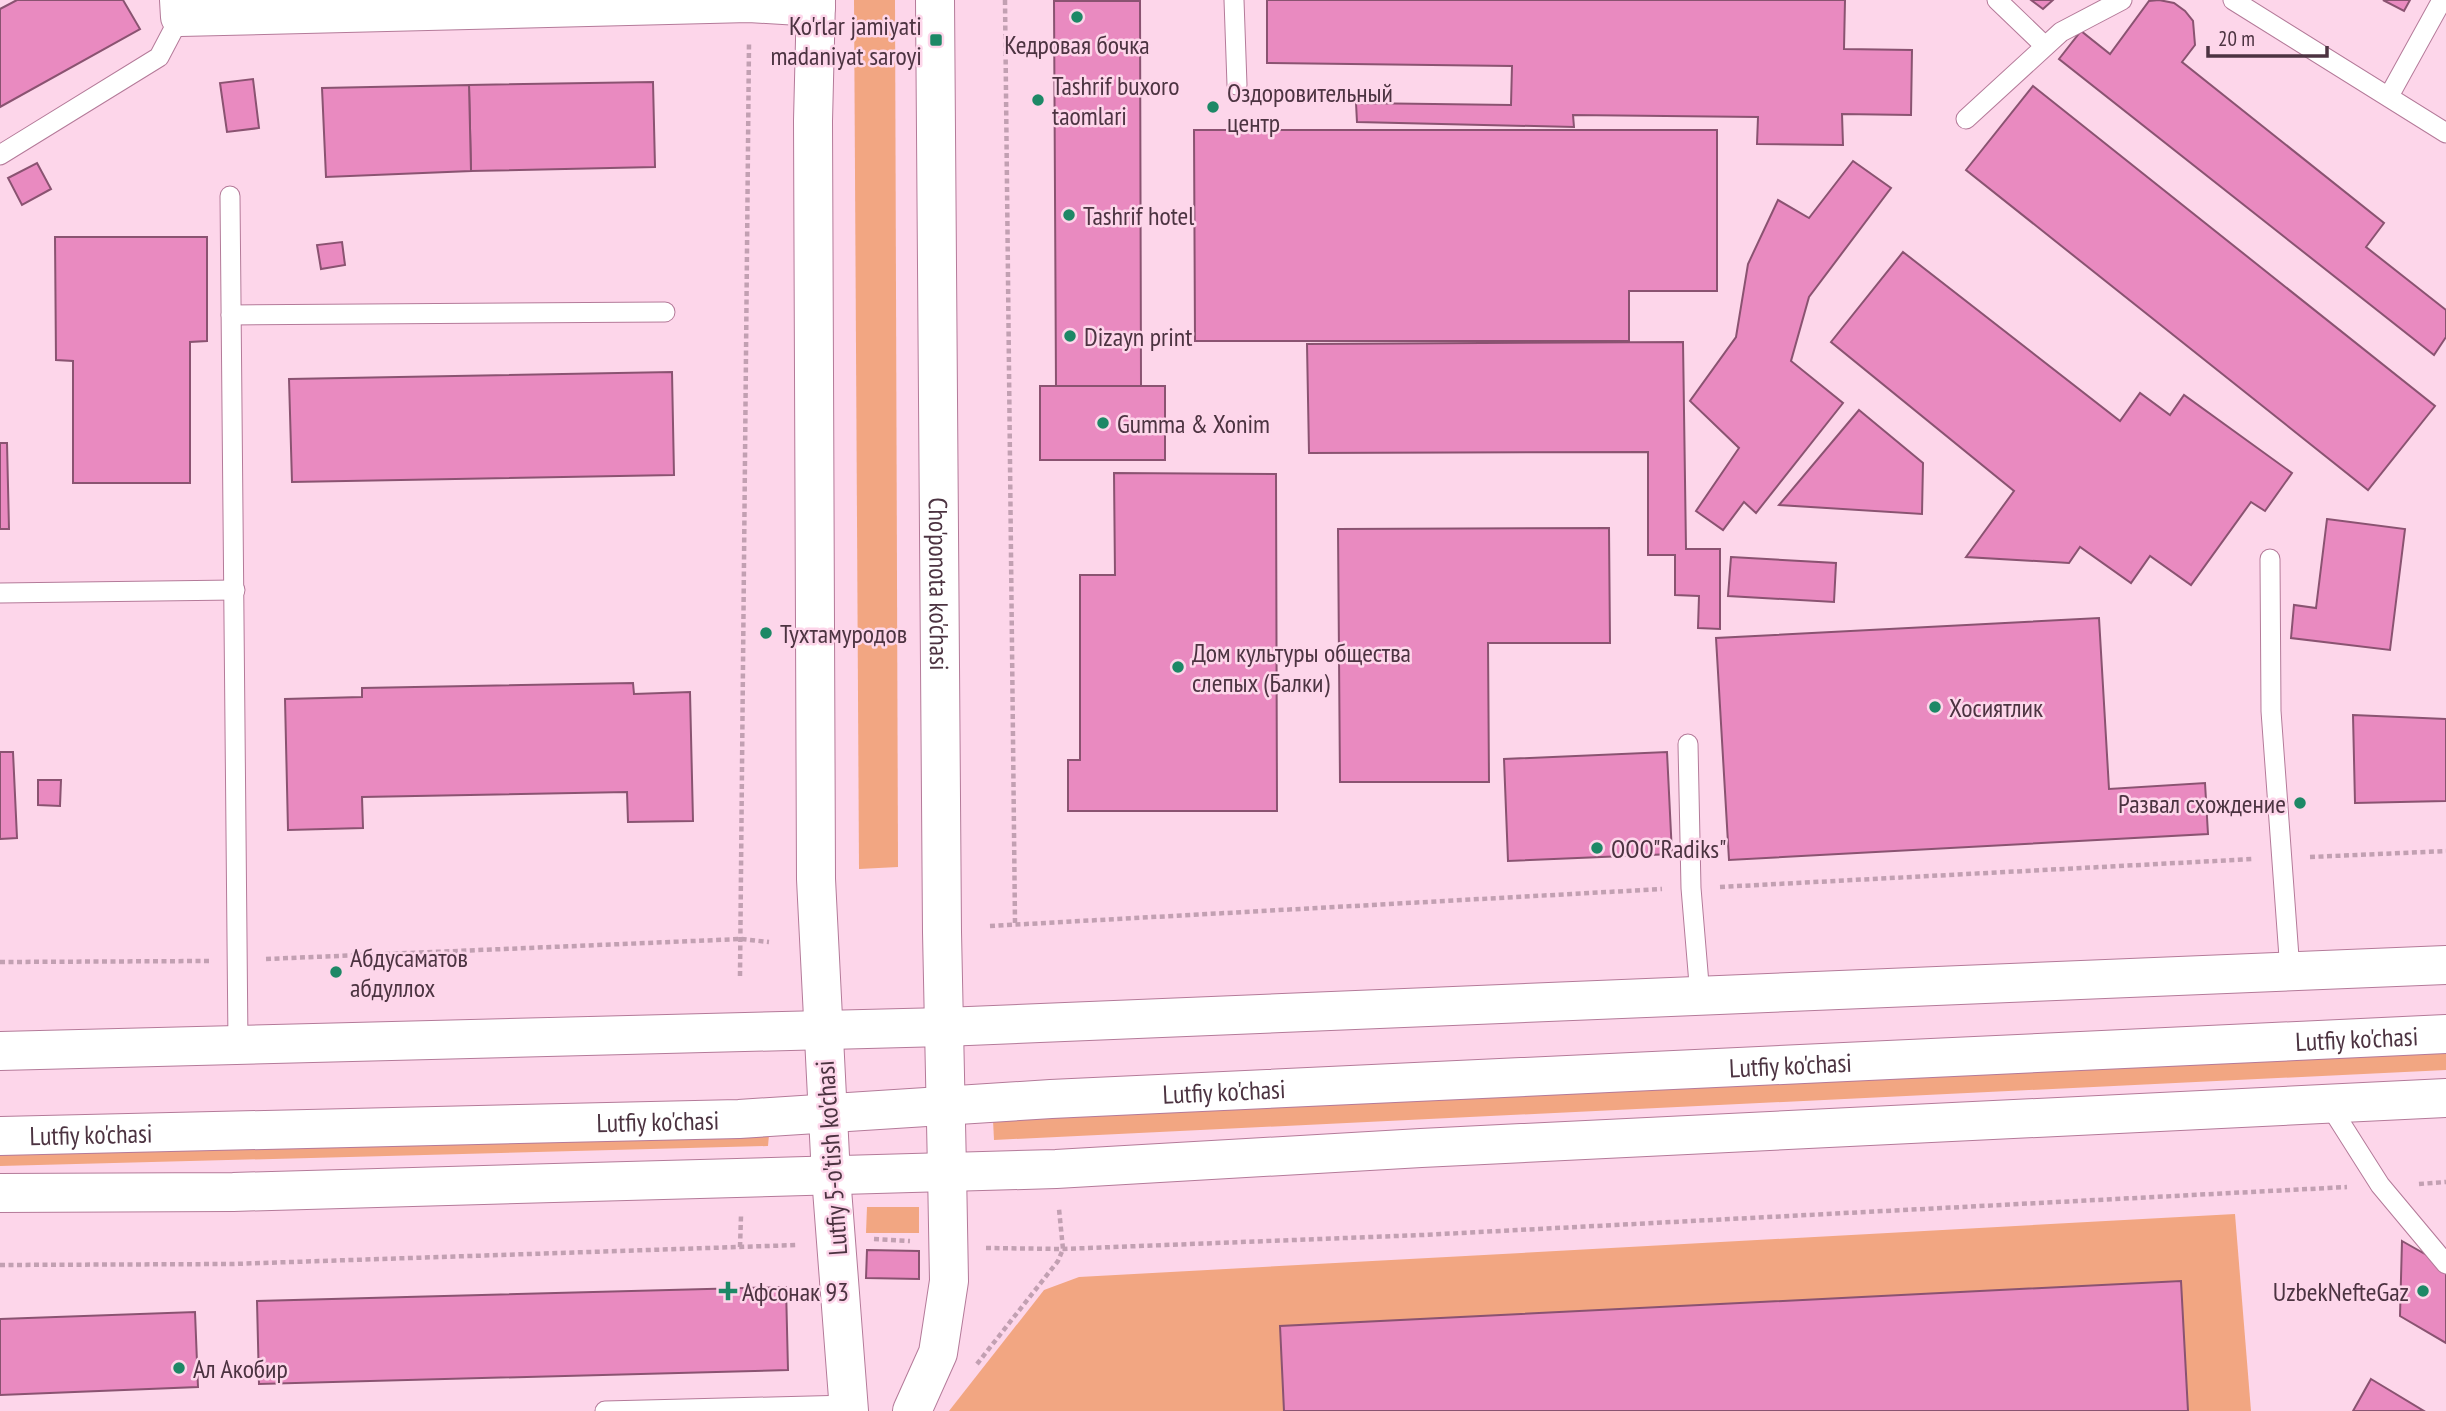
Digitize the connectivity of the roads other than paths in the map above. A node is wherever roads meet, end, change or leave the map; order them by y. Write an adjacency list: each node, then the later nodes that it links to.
1 (935, 0): 25 (main road, Cho'ponota ko'chasi)
2 (1234, 0): 10 (lane)
3 (1997, 0): 9 (lane)
4 (2122, 0): 9 (lane)
5 (2233, 0): 11 (lane)
6 (2442, 0): 11 (lane)
7 (816, 4): 8 (main road); 26 (main road)
8 (179, 9): 14 (lane)
9 (2045, 46): 12 (lane)
10 (1237, 85)
11 (2389, 96): 13 (lane)
12 (1966, 119)
13 (2446, 133)
14 (0, 155)
15 (230, 195): 17 (lane)
16 (665, 312): 17 (lane)
17 (231, 315): 19 (lane)
18 (2270, 559): 23 (lane)
19 (235, 590): 20 (lane); 28 (lane)
20 (0, 593)
21 (1688, 744): 24 (lane)
22 (2446, 965): 23 (main road)
23 (2290, 971): 24 (main road)
24 (1700, 996): 25 (main road)
25 (944, 1027): 26 (main road); 32 (main road, Cho'ponota ko'chasi)
26 (822, 1031): 28 (main road); 33 (main road, Lutfiy 5-o'tish ko'chasi)
27 (2446, 1034): 32 (main road, Lutfiy ko'chasi)
28 (238, 1044): 29 (main road)
29 (0, 1051)
30 (2446, 1098): 31 (main road)
31 (2328, 1103): 35 (main road); 38 (lane)
32 (946, 1105): 33 (main road, Lutfiy ko'chasi); 35 (main road, Cho'ponota ko'chasi)
33 (828, 1113): 34 (main road, Lutfiy ko'chasi); 36 (main road, Lutfiy 5-o'tish ko'chasi)
34 (0, 1136)
35 (947, 1170): 36 (main road); 41 (main road)
36 (831, 1176): 37 (main road); 39 (main road, Lutfiy 5-o'tish ko'chasi)
37 (0, 1193)
38 (2446, 1264)
39 (850, 1408): 40 (lane)
40 (605, 1411)
41 (912, 1411)

